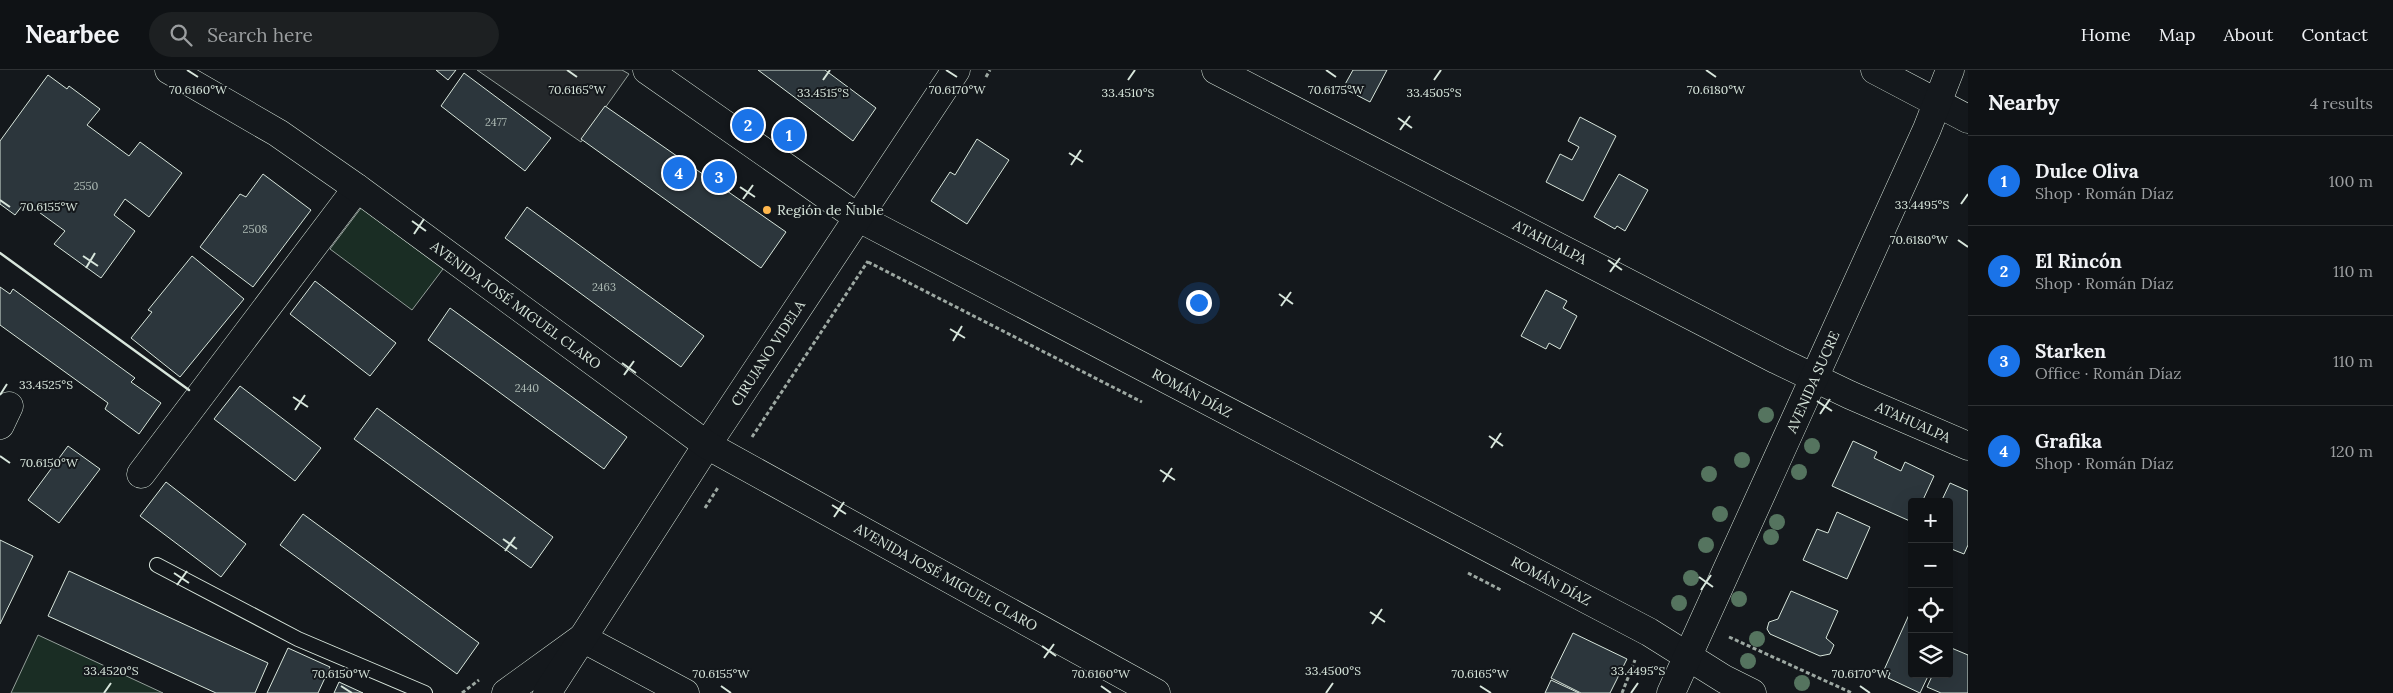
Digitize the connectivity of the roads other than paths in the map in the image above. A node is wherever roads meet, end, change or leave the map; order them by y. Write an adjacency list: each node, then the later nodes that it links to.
1 (169, 70): 9 (street, AVENIDA JOSÉ MIGUEL CLARO)
2 (647, 70): 10 (street, ROMÁN DÍAZ)
3 (956, 70): 10 (street, CIRUJANO VIDELA)
4 (1216, 70): 11 (street, ATAHUALPA)
5 (1875, 70): 7 (street)
6 (1950, 70): 7 (street, AVENIDA SUCRE)
7 (1937, 104): 8 (street); 11 (street, AVENIDA SUCRE)
8 (1968, 119)
9 (357, 188): 12 (street, AVENIDA JOSÉ MIGUEL CLARO); 14 (street)
10 (857, 218): 12 (street, CIRUJANO VIDELA); 17 (street, ROMÁN DÍAZ)
11 (1815, 378): 13 (street, ATAHUALPA); 17 (street, AVENIDA SUCRE)
12 (707, 446): 16 (street, CIRUJANO VIDELA); 22 (street, AVENIDA JOSÉ MIGUEL CLARO)
13 (1968, 446)
14 (141, 474)
15 (157, 565): 18 (lane)
16 (582, 638): 19 (street, CIRUJANO VIDELA); 20 (street, CIRUJANO VIDELA); 21 (street)
17 (1689, 656): 23 (street, AVENIDA SUCRE); 24 (street, ROMÁN DÍAZ)
18 (425, 693)
19 (506, 693)
20 (547, 693)
21 (685, 693)
22 (1156, 693)
23 (1671, 693)
24 (1752, 693)

